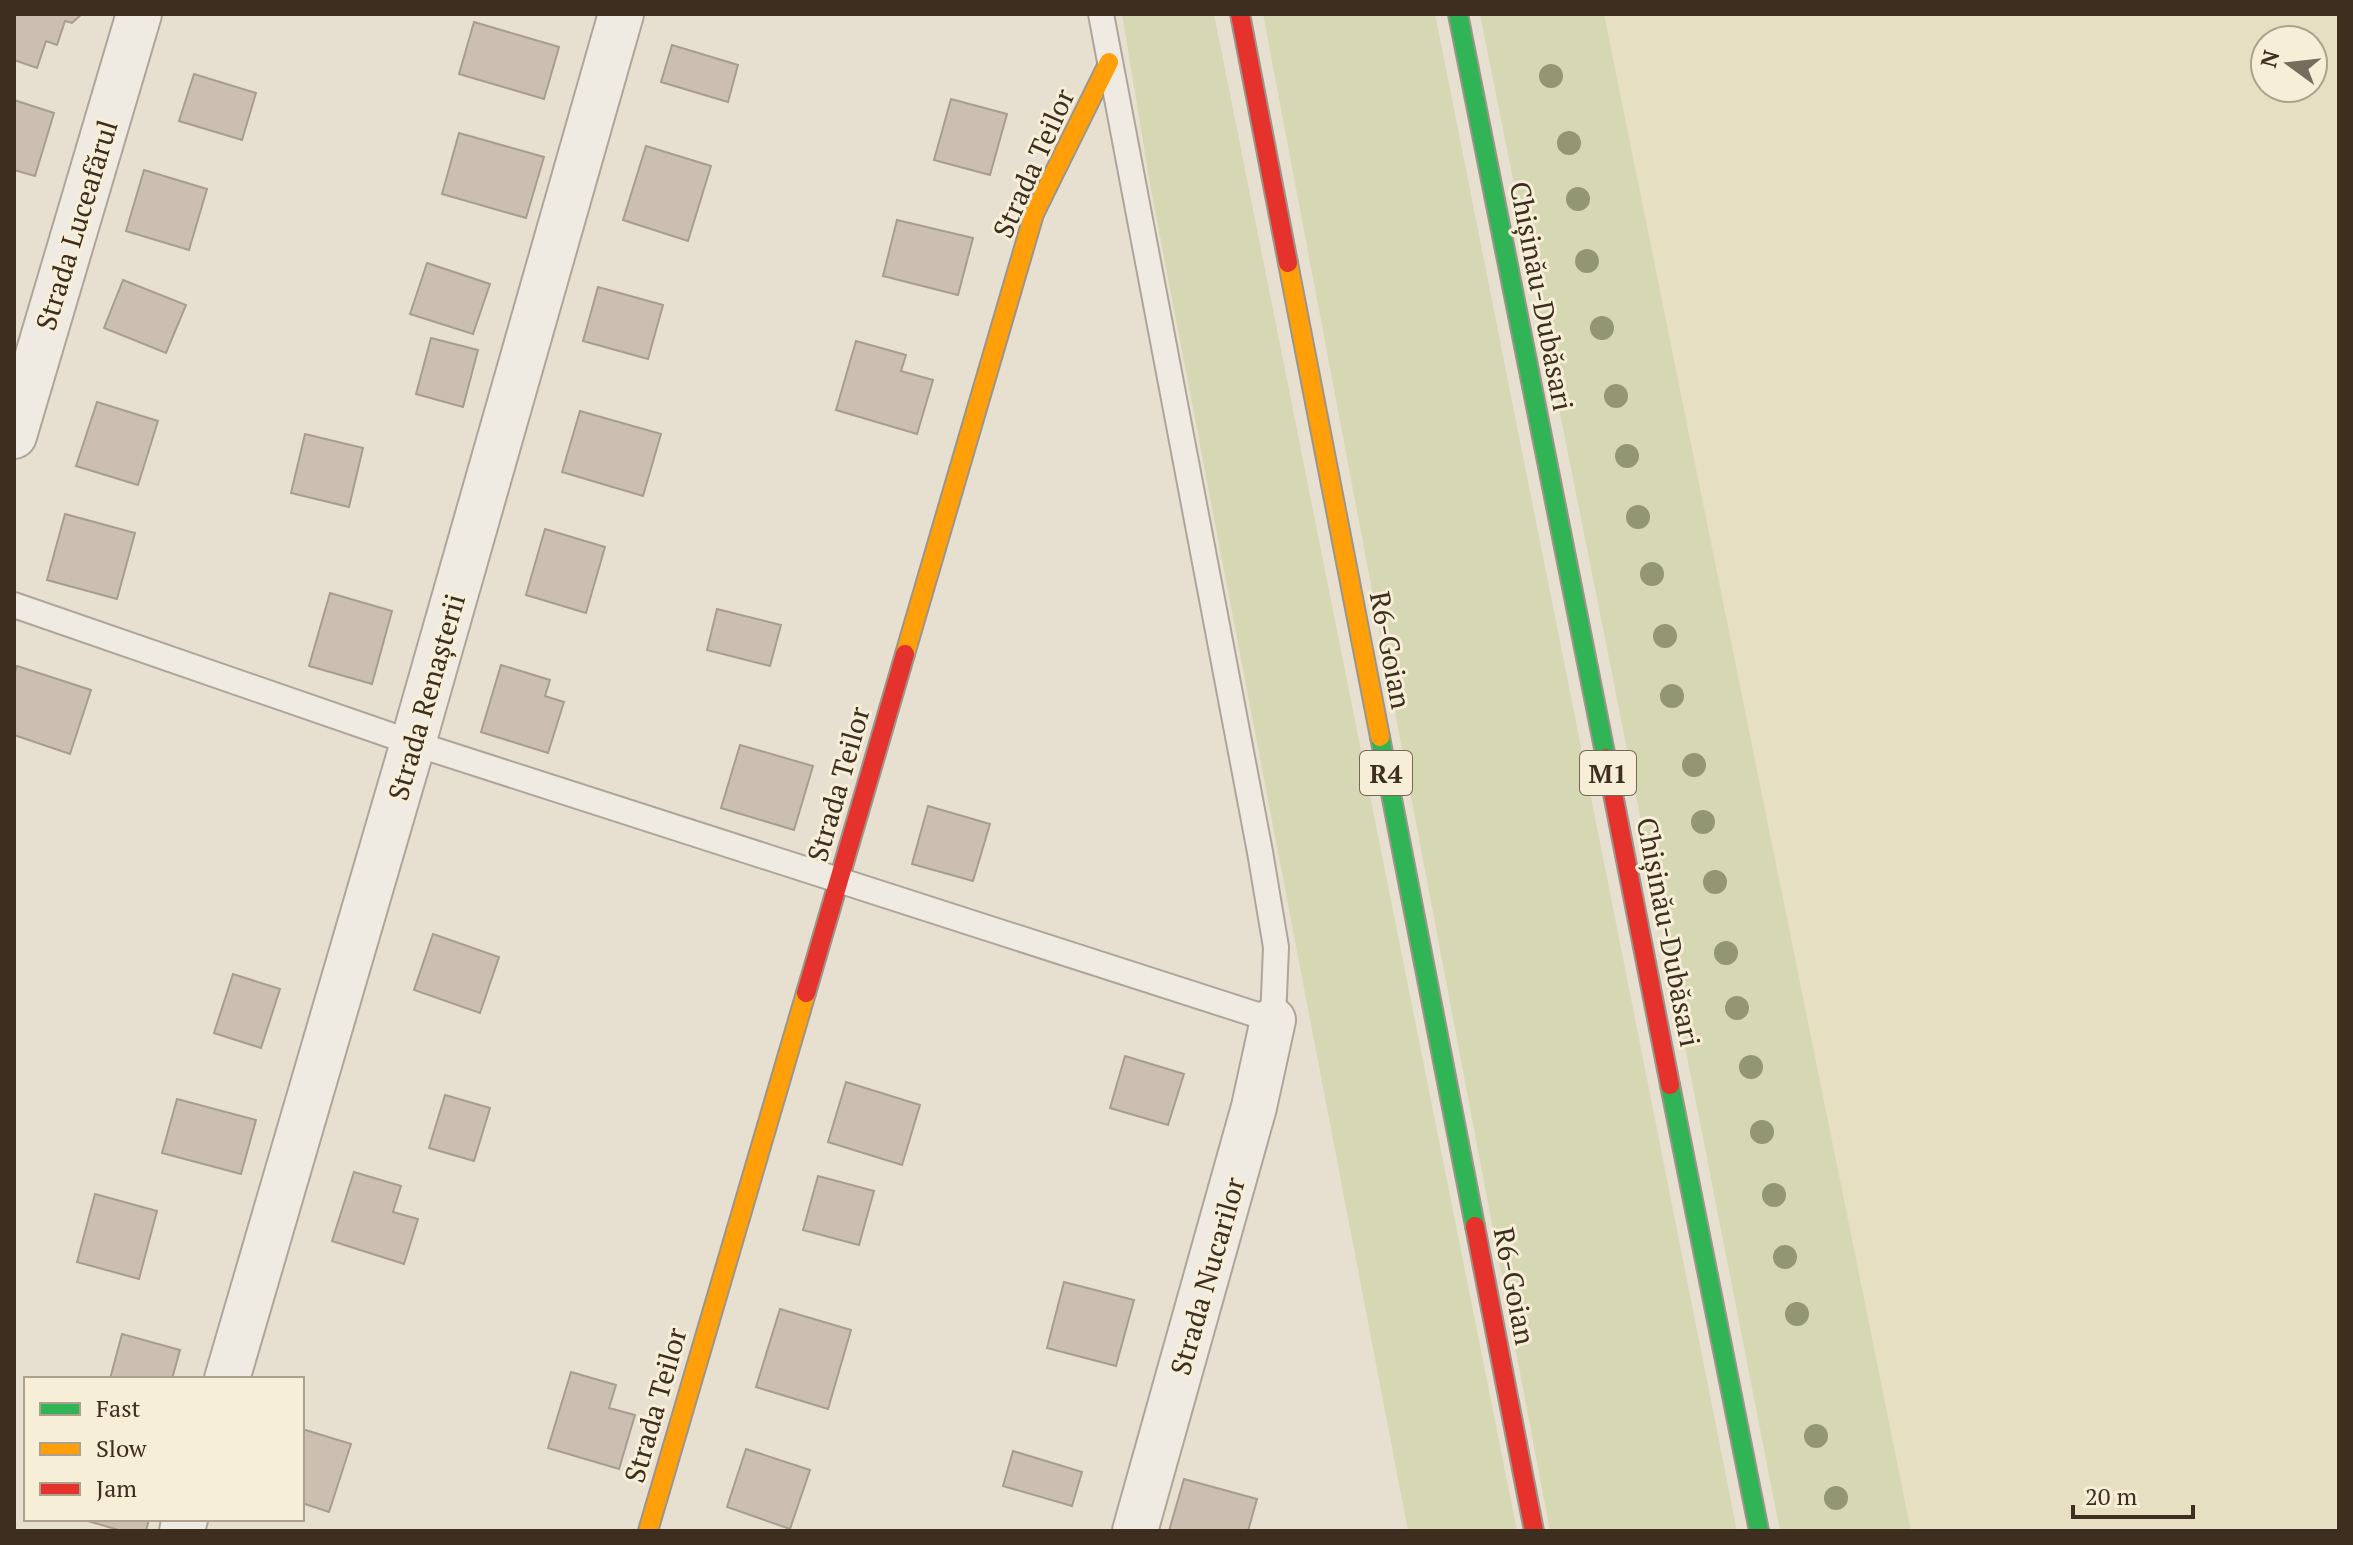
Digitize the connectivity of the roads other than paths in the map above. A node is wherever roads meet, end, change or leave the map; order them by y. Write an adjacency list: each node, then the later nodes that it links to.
1 (139, 14): 7 (street, Strada Luceafărul)
2 (621, 14): 9 (street, Strada Renașterii)
3 (1101, 14): 6 (lane)
4 (1240, 14): 15 (main road, R6-Goian / R4)
5 (1458, 14): 16 (main road, Chișinău-Dubăsari / M1)
6 (1109, 62): 10 (main road, Strada Teilor); 11 (lane)
7 (14, 436)
8 (14, 605): 9 (lane)
9 (413, 743): 10 (lane); 12 (street, Strada Renașterii)
10 (839, 880): 11 (lane); 13 (main road, Strada Teilor)
11 (1273, 1020): 14 (street, Strada Nucarilor)
12 (228, 1377)
13 (648, 1531)
14 (1135, 1531)
15 (1534, 1531)
16 (1759, 1531)

